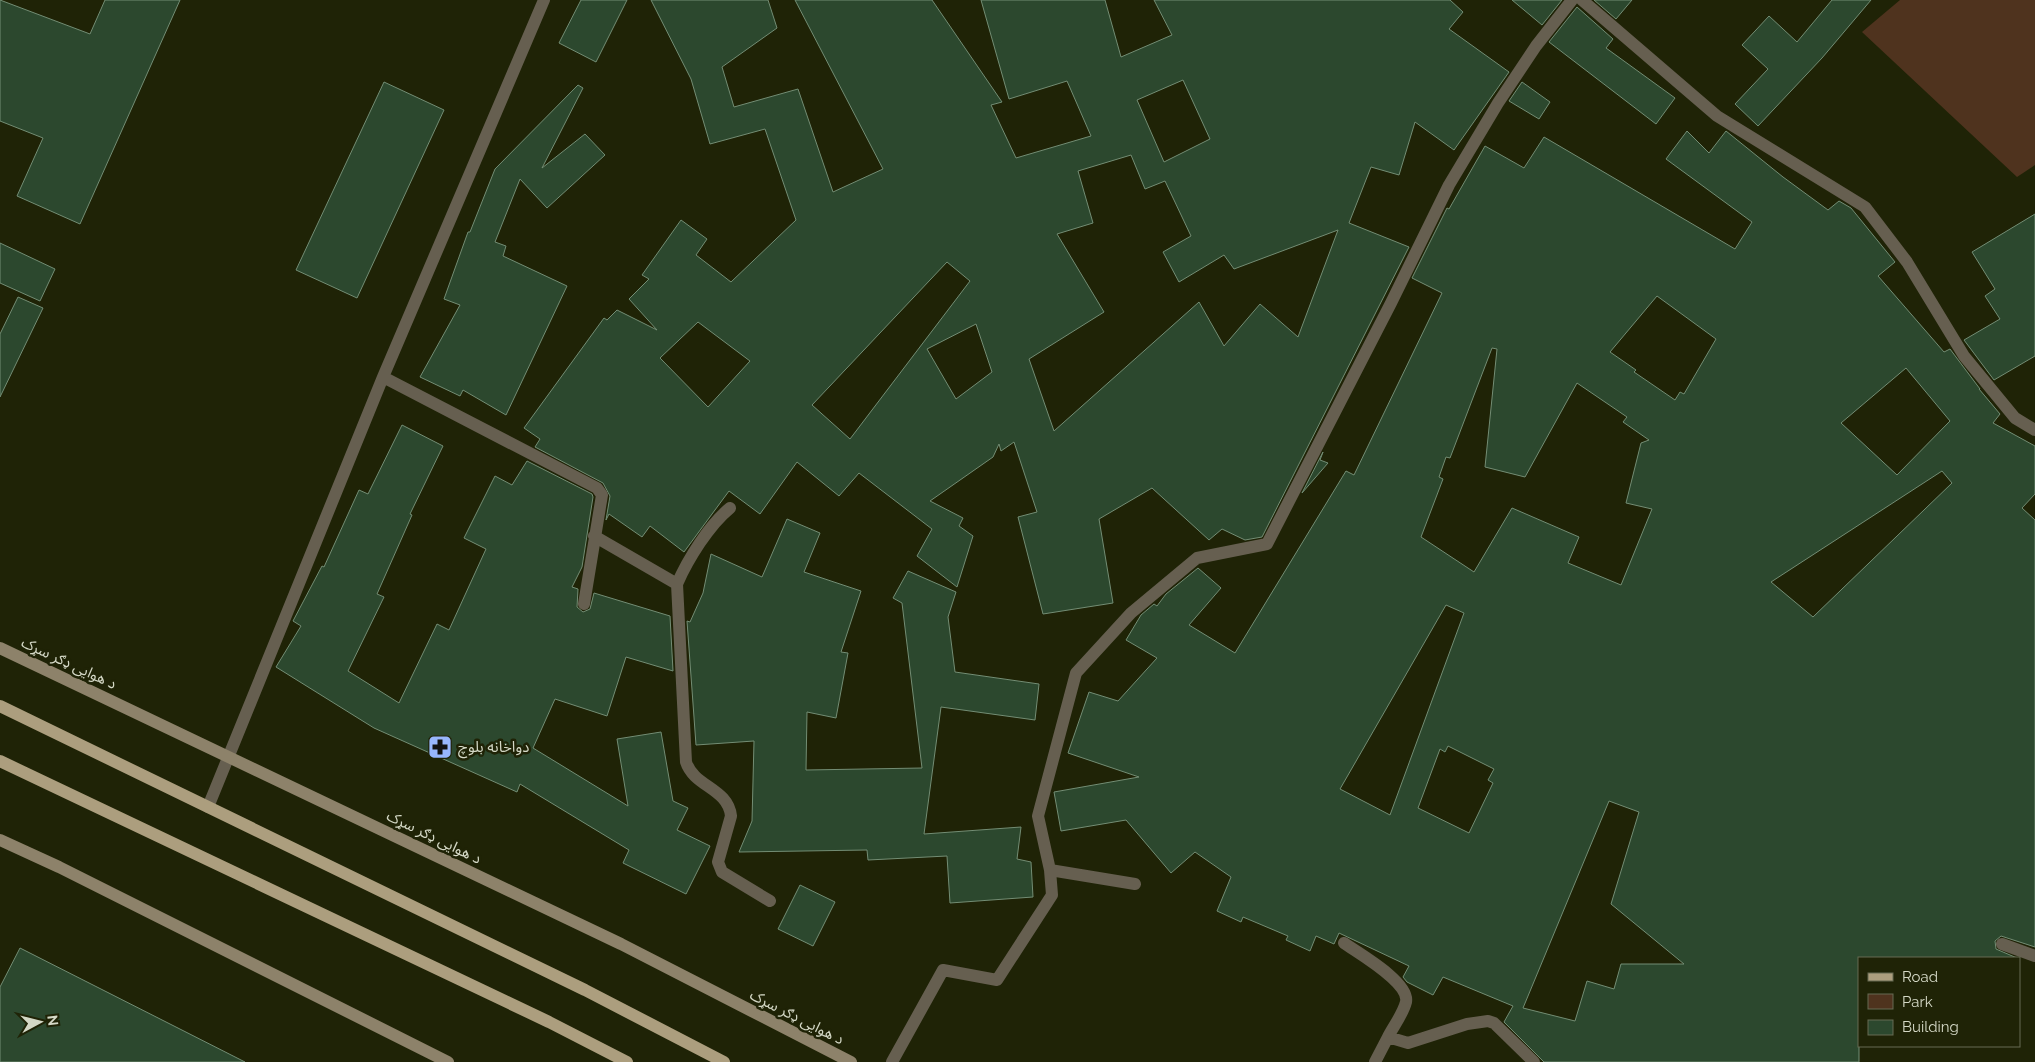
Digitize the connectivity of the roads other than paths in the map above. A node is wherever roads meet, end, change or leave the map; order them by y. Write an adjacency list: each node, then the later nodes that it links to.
1 (544, 0): 4 (street)
2 (1572, 0): 16 (street)
3 (1582, 0): 5 (street)
4 (383, 377): 7 (street); 12 (street)
5 (2035, 430)
6 (730, 508): 8 (street)
7 (594, 536): 8 (street); 9 (street)
8 (677, 584): 18 (street)
9 (584, 604)
10 (0, 648): 12 (main road, د هوایی ډګر سړک)
11 (0, 706): 14 (main road)
12 (230, 757): 14 (street); 26 (main road, د هوایی ډګر سړک)
13 (0, 761): 24 (main road)
14 (208, 808): 25 (main road)
15 (0, 840): 23 (main road)
16 (1050, 870): 17 (street); 27 (street)
17 (1135, 884)
18 (770, 901)
19 (1344, 943): 22 (street)
20 (2002, 944): 21 (street)
21 (2035, 956)
22 (1388, 1037): 28 (street); 29 (street)
23 (448, 1062)
24 (627, 1062)
25 (724, 1062)
26 (851, 1062)
27 (892, 1062)
28 (1375, 1062)
29 (1534, 1062)

